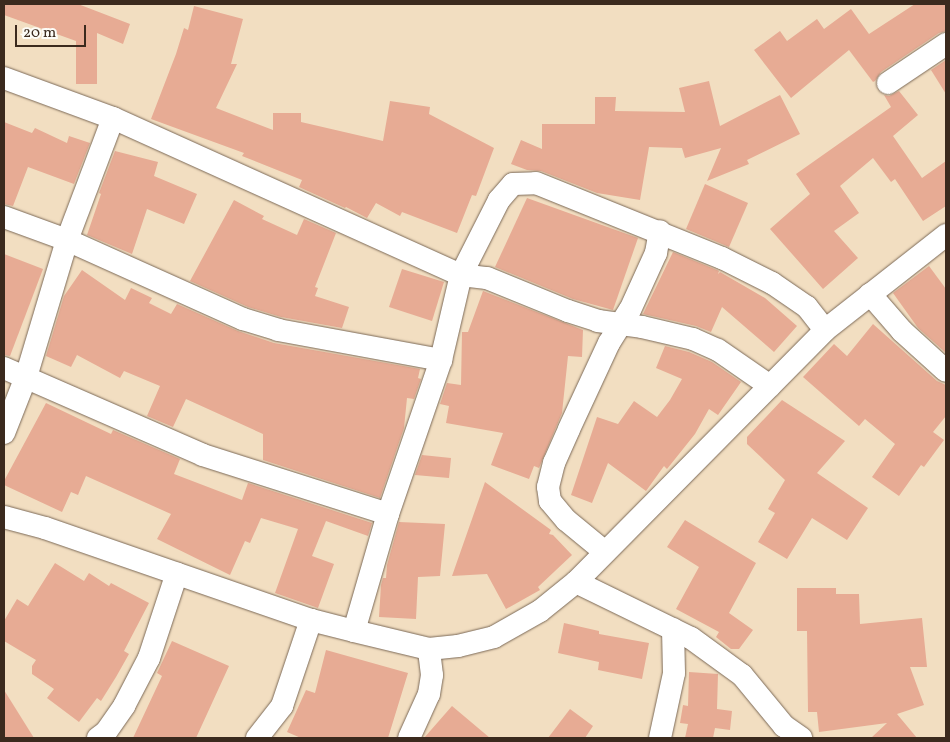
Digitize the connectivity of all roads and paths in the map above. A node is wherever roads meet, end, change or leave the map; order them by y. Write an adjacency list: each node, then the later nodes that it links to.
1 (946, 44): 3 (street)
2 (4, 78): 4 (street)
3 (888, 83)
4 (113, 118): 8 (street); 9 (street)
5 (4, 217): 8 (street)
6 (660, 231): 9 (street); 11 (street); 12 (street)
7 (946, 235): 10 (street)
8 (67, 240): 13 (street); 16 (street)
9 (462, 275): 11 (street); 13 (street)
10 (870, 294): 12 (street); 15 (street)
11 (621, 324): 17 (street); 21 (street)
12 (825, 330): 17 (street)
13 (441, 360): 19 (street)
14 (4, 368): 16 (street)
15 (946, 371)
16 (26, 377): 18 (street); 19 (street)
17 (770, 386): 21 (street)
18 (4, 433)
19 (388, 514): 26 (street)
20 (4, 517): 22 (street)
21 (605, 552): 23 (street)
22 (177, 573): 24 (street); 29 (street)
23 (576, 582): 25 (street); 27 (street)
24 (311, 620): 26 (street); 30 (street)
25 (673, 629): 28 (street); 32 (street)
26 (354, 632): 27 (street)
27 (428, 649): 31 (street)
28 (790, 734)
29 (98, 738)
30 (258, 738)
31 (410, 738)
32 (660, 738)

